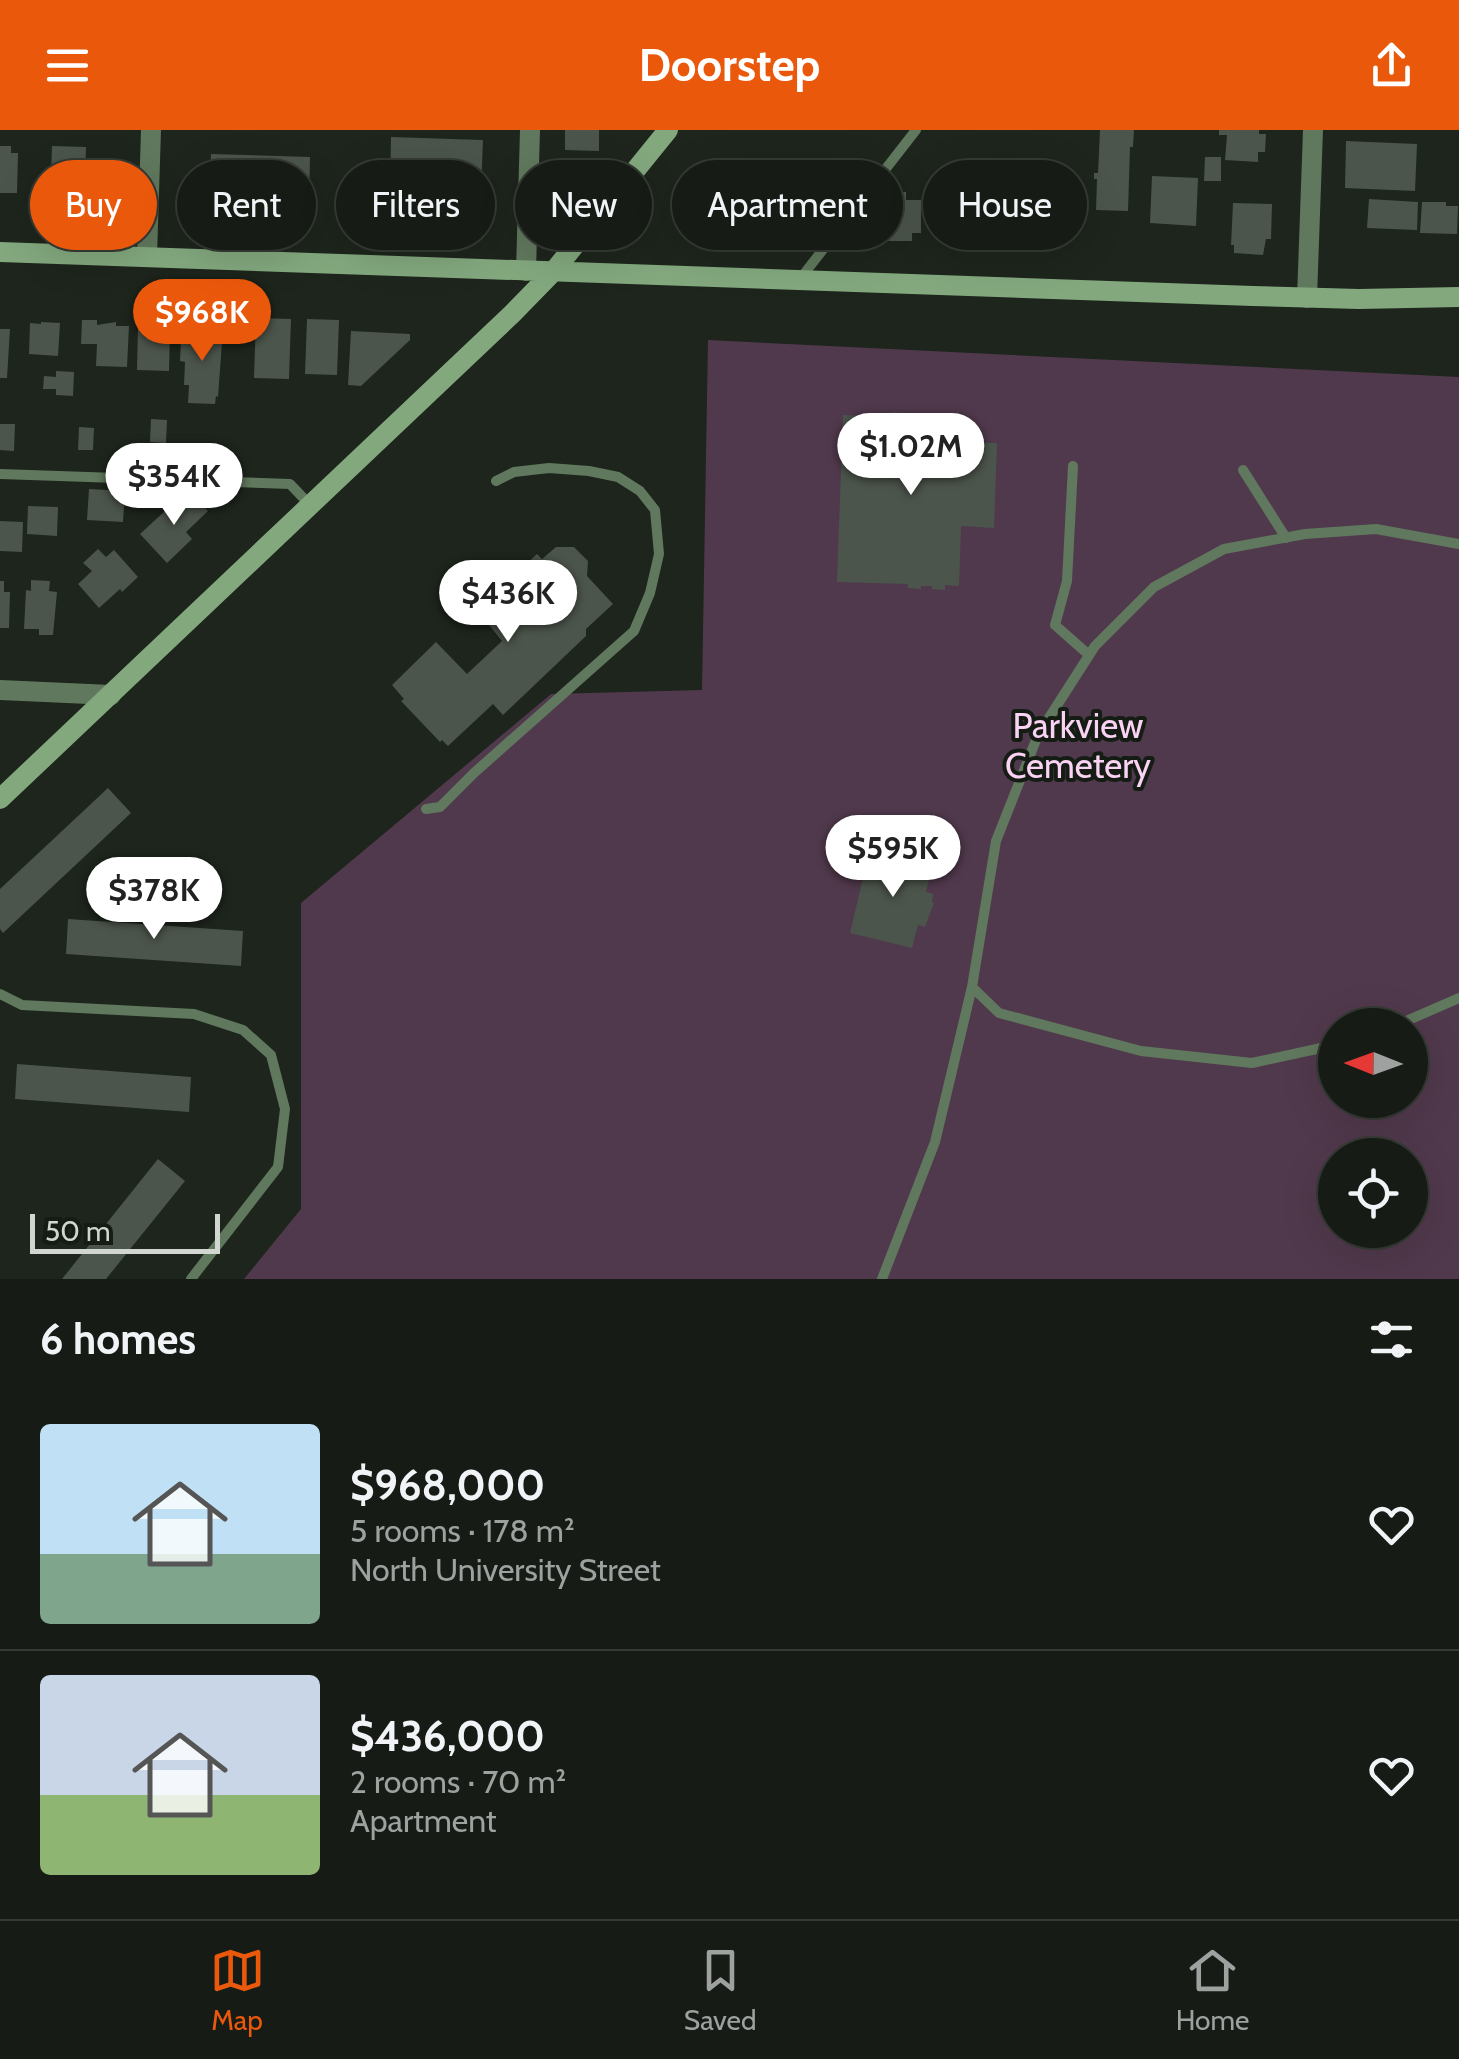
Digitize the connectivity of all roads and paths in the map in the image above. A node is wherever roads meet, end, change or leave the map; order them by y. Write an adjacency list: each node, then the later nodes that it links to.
1 (151, 130): 7 (street)
2 (530, 130): 8 (street)
3 (668, 130): 9 (main road)
4 (916, 130): 10 (lane)
5 (1313, 130): 12 (street)
6 (0, 252): 7 (main road)
7 (147, 256): 8 (main road)
8 (526, 271): 9 (main road)
9 (553, 272): 10 (main road); 19 (main road)
10 (800, 280): 12 (main road)
11 (1459, 297): 13 (main road)
12 (1307, 298): 13 (main road)
13 (1359, 299): 14 (main road)
14 (1459, 308)
15 (1074, 466): 22 (lane)
16 (1242, 470): 20 (lane)
17 (0, 474): 19 (lane)
18 (496, 482): 26 (lane)
19 (310, 506): 24 (main road)
20 (1286, 538): 21 (lane); 22 (lane)
21 (1459, 544)
22 (1089, 656): 27 (lane)
23 (0, 690): 24 (street)
24 (110, 695): 25 (main road)
25 (0, 800)
26 (426, 809)
27 (972, 986): 31 (lane); 33 (lane)
28 (0, 994): 32 (lane)
29 (1459, 998): 30 (lane)
30 (1428, 1012)
31 (1318, 1049)
32 (191, 1279)
33 (882, 1279)

